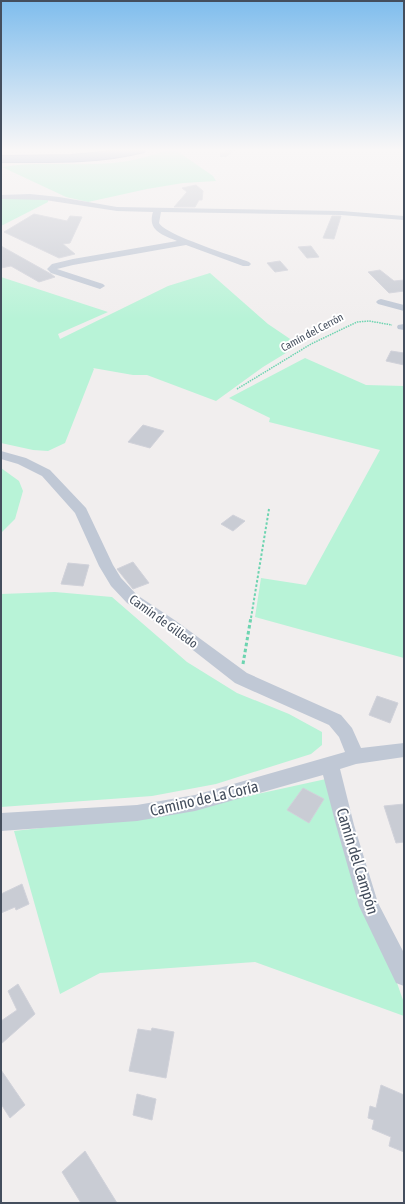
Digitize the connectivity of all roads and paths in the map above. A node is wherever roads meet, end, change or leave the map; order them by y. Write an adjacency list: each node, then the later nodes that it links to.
1 (93, 206): 2 (street)
2 (158, 209): 3 (street); 4 (street)
3 (404, 218)
4 (186, 242): 5 (street); 6 (street)
5 (246, 264)
6 (100, 286)
7 (381, 302): 8 (street)
8 (404, 308)
9 (403, 327): 10 (path, Camín del Cerrón)
10 (237, 389)
11 (1, 455): 13 (street, Camín de Gilledo)
12 (270, 509): 13 (path)
13 (241, 678): 15 (street, Camín de Gilledo)
14 (404, 750): 15 (street, Camino de La Coría)
15 (356, 756): 16 (street, Camino de La Coría)
16 (330, 766): 17 (street, Camino de La Coría); 18 (street, Camín del Campón)
17 (1, 822)
18 (404, 975)

